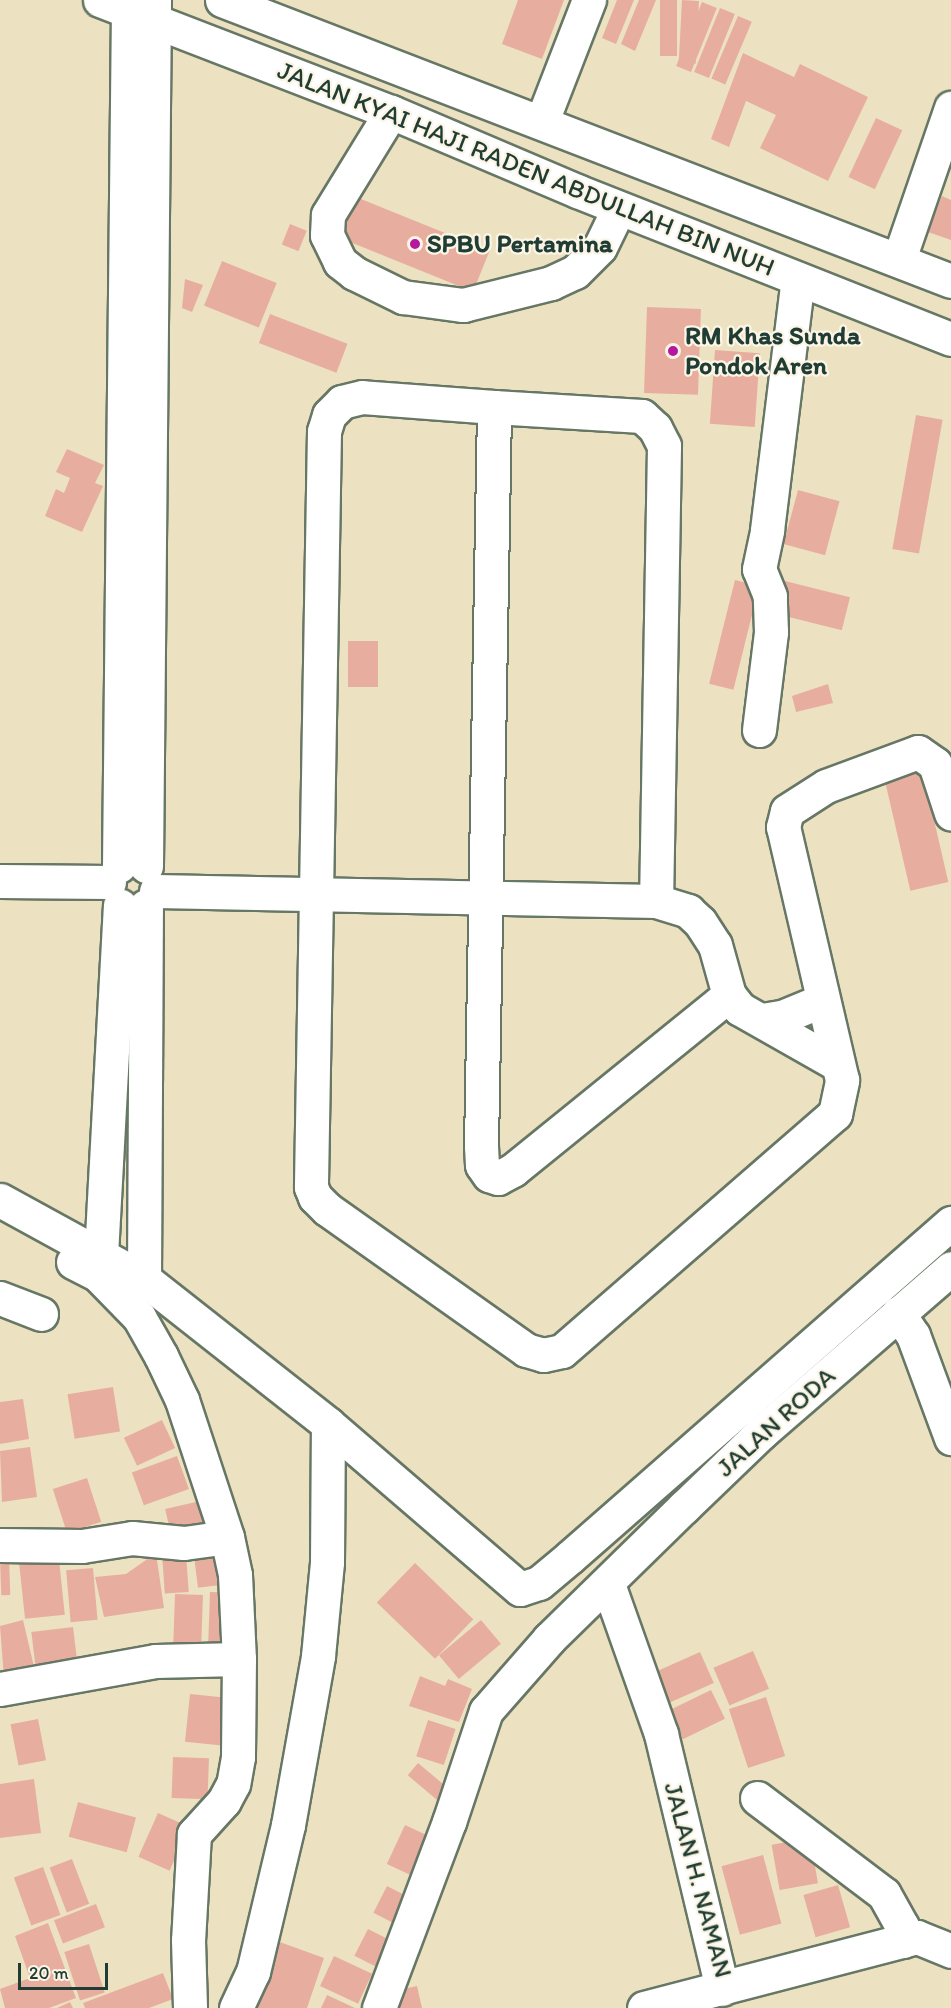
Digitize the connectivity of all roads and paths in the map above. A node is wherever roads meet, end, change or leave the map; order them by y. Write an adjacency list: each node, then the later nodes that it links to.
1 (222, 0): 6 (main road, JALAN KYAI HAJI RADEN ABDULLAH BIN NUH)
2 (589, 0): 6 (main road)
3 (132, 6): 5 (main road, JALAN KYAI HAJI RADEN ABDULLAH BIN NUH); 16 (main road)
4 (951, 108): 8 (main road)
5 (391, 112): 7 (main road, JALAN KYAI HAJI RADEN ABDULLAH BIN NUH); 7 (main road)
6 (542, 121): 8 (main road, JALAN KYAI HAJI RADEN ABDULLAH BIN NUH)
7 (619, 208): 9 (main road, JALAN KYAI HAJI RADEN ABDULLAH BIN NUH)
8 (899, 259): 10 (main road, JALAN KYAI HAJI RADEN ABDULLAH BIN NUH)
9 (798, 279): 11 (main road, JALAN KYAI HAJI RADEN ABDULLAH BIN NUH); 13 (main road)
10 (951, 281)
11 (951, 339)
12 (494, 407): 17 (main road); 18 (main road); 19 (main road)
13 (759, 730)
14 (951, 813): 21 (main road)
15 (0, 881): 16 (main road)
16 (133, 886): 17 (main road); 27 (main road); 29 (main road)
17 (314, 894): 18 (main road); 23 (main road)
18 (488, 898): 19 (main road); 20 (main road)
19 (656, 901): 20 (main road)
20 (729, 995): 22 (main road)
21 (823, 1000): 22 (main road); 23 (main road)
22 (762, 1020): 23 (main road)
23 (837, 1064)
24 (0, 1200): 27 (main road)
25 (0, 1219): 35 (main road)
26 (951, 1222): 33 (main road)
27 (101, 1255): 29 (main road)
28 (951, 1268): 32 (main road, JALAN RODA)
29 (144, 1279): 33 (main road)
30 (0, 1298): 31 (main road)
31 (41, 1314)
32 (903, 1319): 34 (main road); 37 (main road, JALAN RODA)
33 (328, 1424): 46 (main road)
34 (951, 1438)
35 (227, 1537): 36 (main road); 38 (main road)
36 (0, 1545)
37 (608, 1584): 43 (main road, JALAN H. NAMAN); 47 (main road, JALAN RODA)
38 (239, 1659): 39 (main road); 44 (main road)
39 (0, 1689)
40 (757, 1798): 41 (main road)
41 (903, 1941): 42 (main road, JALAN H. NAMAN); 43 (main road, JALAN H. NAMAN)
42 (951, 1951)
43 (722, 1989): 48 (main road)
44 (190, 2008)
45 (212, 2008): 46 (main road)
46 (235, 2008)
47 (378, 2008)
48 (644, 2008)

